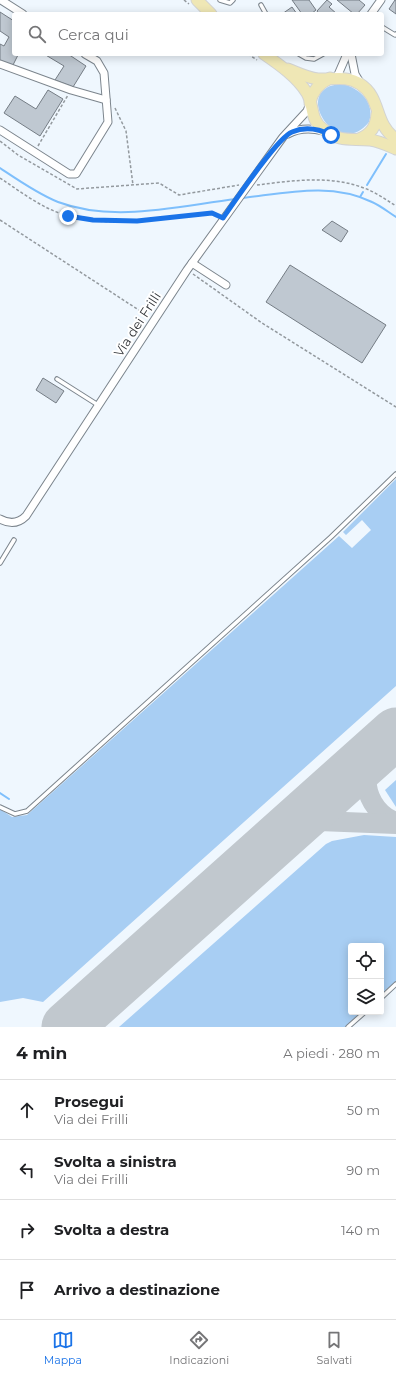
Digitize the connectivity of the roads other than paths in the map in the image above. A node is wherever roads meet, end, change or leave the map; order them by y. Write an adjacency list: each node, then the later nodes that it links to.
1 (1, 0): 8 (street)
2 (197, 0): 9 (main road)
3 (220, 0): 4 (lane)
4 (224, 0): 5 (lane)
5 (233, 0)
6 (382, 0): 11 (street)
7 (260, 5): 10 (lane)
8 (20, 12)
9 (210, 12)
10 (265, 12)
11 (373, 12)
12 (384, 28): 13 (lane)
13 (396, 34)
14 (89, 56): 24 (street)
15 (302, 56): 16 (lane)
16 (319, 56)
17 (346, 56): 22 (street)
18 (351, 56): 23 (street)
19 (262, 58): 21 (main road)
20 (0, 64): 24 (street)
21 (284, 68): 22 (main road); 25 (main road)
22 (334, 77): 23 (main road); 25 (main road)
23 (361, 84): 26 (main road)
24 (106, 100): 27 (street)
25 (310, 102): 28 (main road); 29 (street, Via dei Frilli)
26 (378, 114): 30 (main road); 31 (main road)
27 (0, 130)
28 (331, 135): 29 (street); 30 (main road)
29 (283, 137): 33 (street, Via dei Frilli)
30 (359, 139): 32 (main road)
31 (396, 139)
32 (396, 149)
33 (192, 263): 34 (street); 36 (street, Via dei Frilli)
34 (226, 285)
35 (57, 378): 36 (lane)
36 (98, 405): 38 (street, Via dei Frilli)
37 (396, 474): 41 (lane)
38 (0, 519)
39 (14, 540): 40 (lane)
40 (0, 563)
41 (0, 807)
42 (396, 984): 43 (lane)
43 (384, 995)
44 (362, 1015): 45 (lane)
45 (348, 1027)

